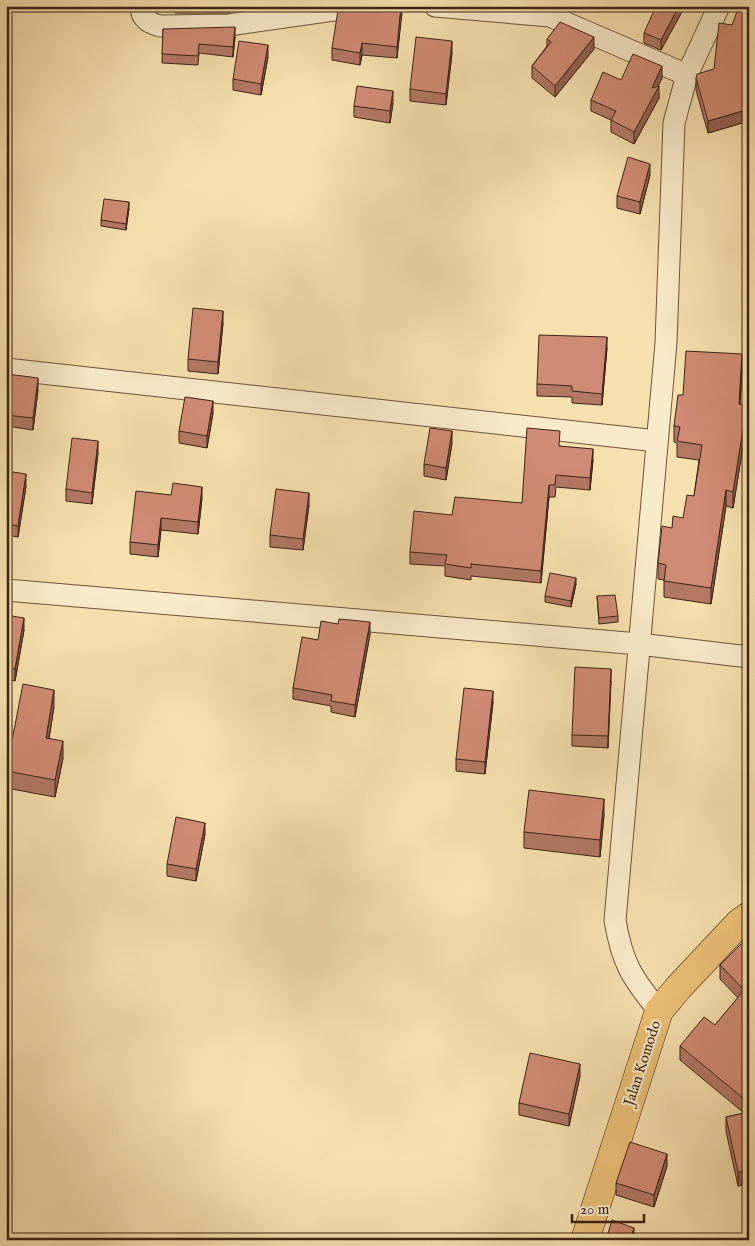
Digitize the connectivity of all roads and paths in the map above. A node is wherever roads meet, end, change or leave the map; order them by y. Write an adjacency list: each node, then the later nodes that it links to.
1 (141, 6): 2 (street)
2 (362, 6)
3 (435, 6): 5 (street)
4 (719, 6): 6 (street)
5 (495, 8): 6 (street)
6 (687, 75): 8 (street)
7 (6, 369): 8 (street)
8 (657, 441): 10 (street)
9 (6, 590): 10 (street)
10 (639, 644): 11 (street); 13 (street)
11 (749, 657)
12 (746, 925): 13 (highway, Jalan Komodo)
13 (659, 1011): 14 (highway, Jalan Komodo)
14 (585, 1240)

